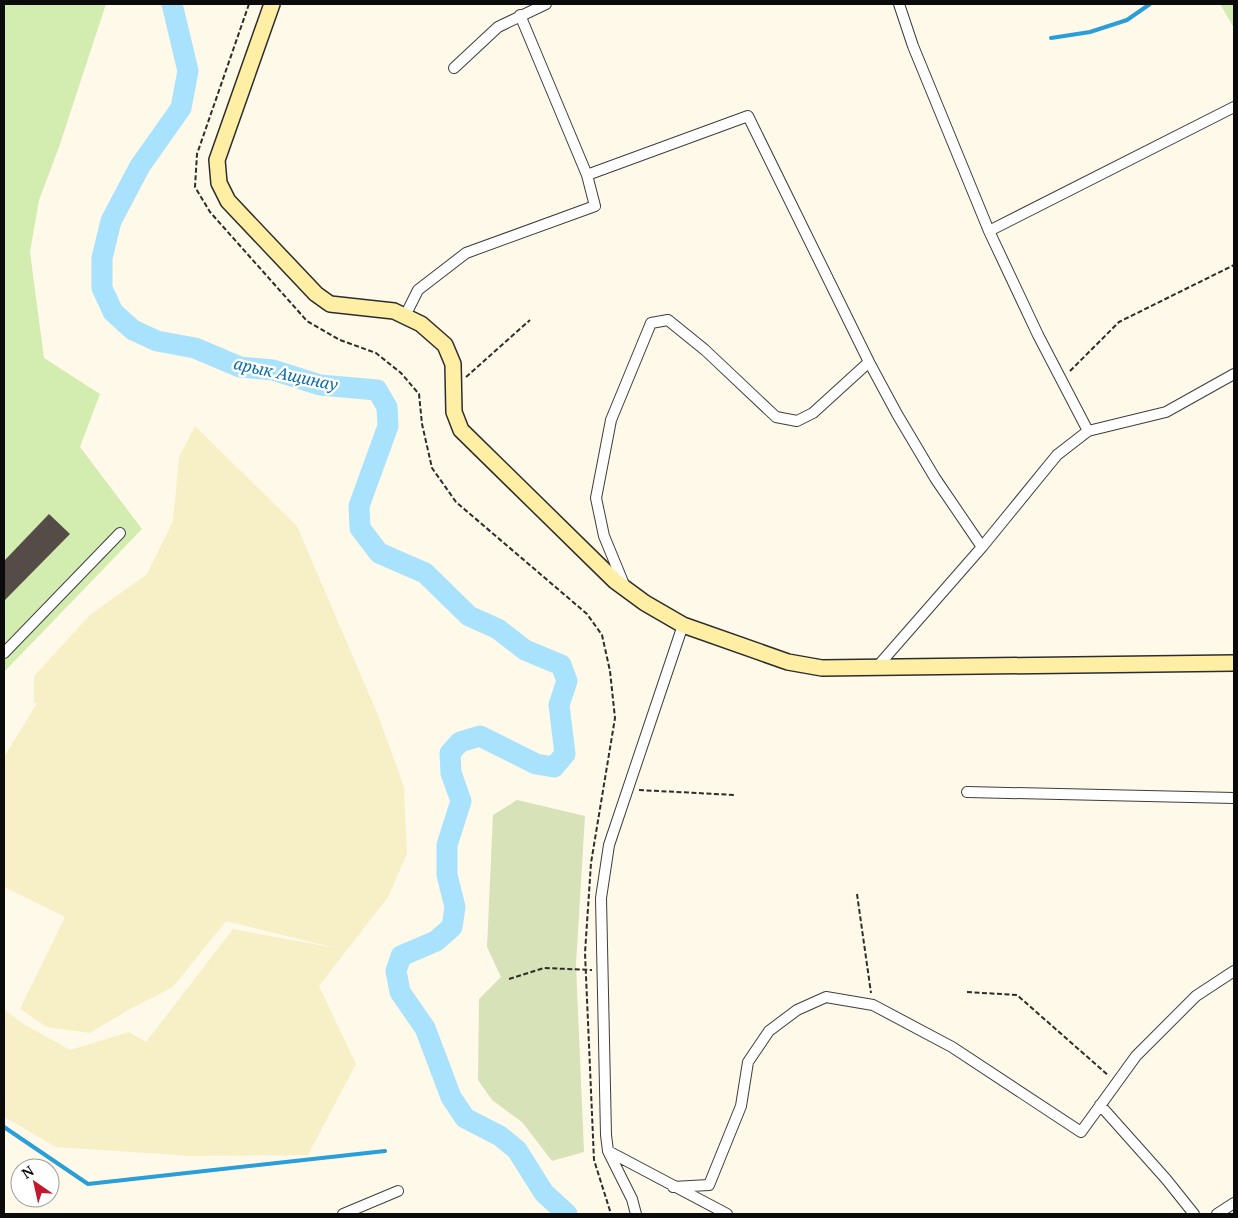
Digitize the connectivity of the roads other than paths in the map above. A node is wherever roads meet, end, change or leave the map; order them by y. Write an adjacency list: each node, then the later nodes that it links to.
1 (272, 4): 9 (main road)
2 (546, 4): 4 (street)
3 (899, 4): 8 (street)
4 (520, 16): 5 (street); 7 (street)
5 (454, 68)
6 (1234, 107): 8 (street)
7 (587, 175): 9 (street); 10 (street)
8 (989, 231): 12 (street)
9 (405, 316): 15 (main road)
10 (869, 362): 14 (street); 15 (street)
11 (1234, 374): 12 (street)
12 (1088, 431): 14 (street)
13 (120, 532): 17 (street)
14 (982, 547): 19 (street)
15 (626, 590): 16 (main road)
16 (683, 625): 19 (main road); 24 (street)
17 (4, 653)
18 (1234, 663): 19 (main road)
19 (877, 668)
20 (967, 792): 21 (street)
21 (1234, 798)
22 (1234, 971): 23 (street)
23 (1100, 1105): 25 (street); 31 (street)
24 (608, 1152): 25 (street); 29 (street)
25 (673, 1186): 30 (street)
26 (398, 1191): 28 (street)
27 (1234, 1203): 32 (street)
28 (343, 1214)
29 (636, 1214)
30 (726, 1214)
31 (1194, 1214)
32 (1217, 1214)

